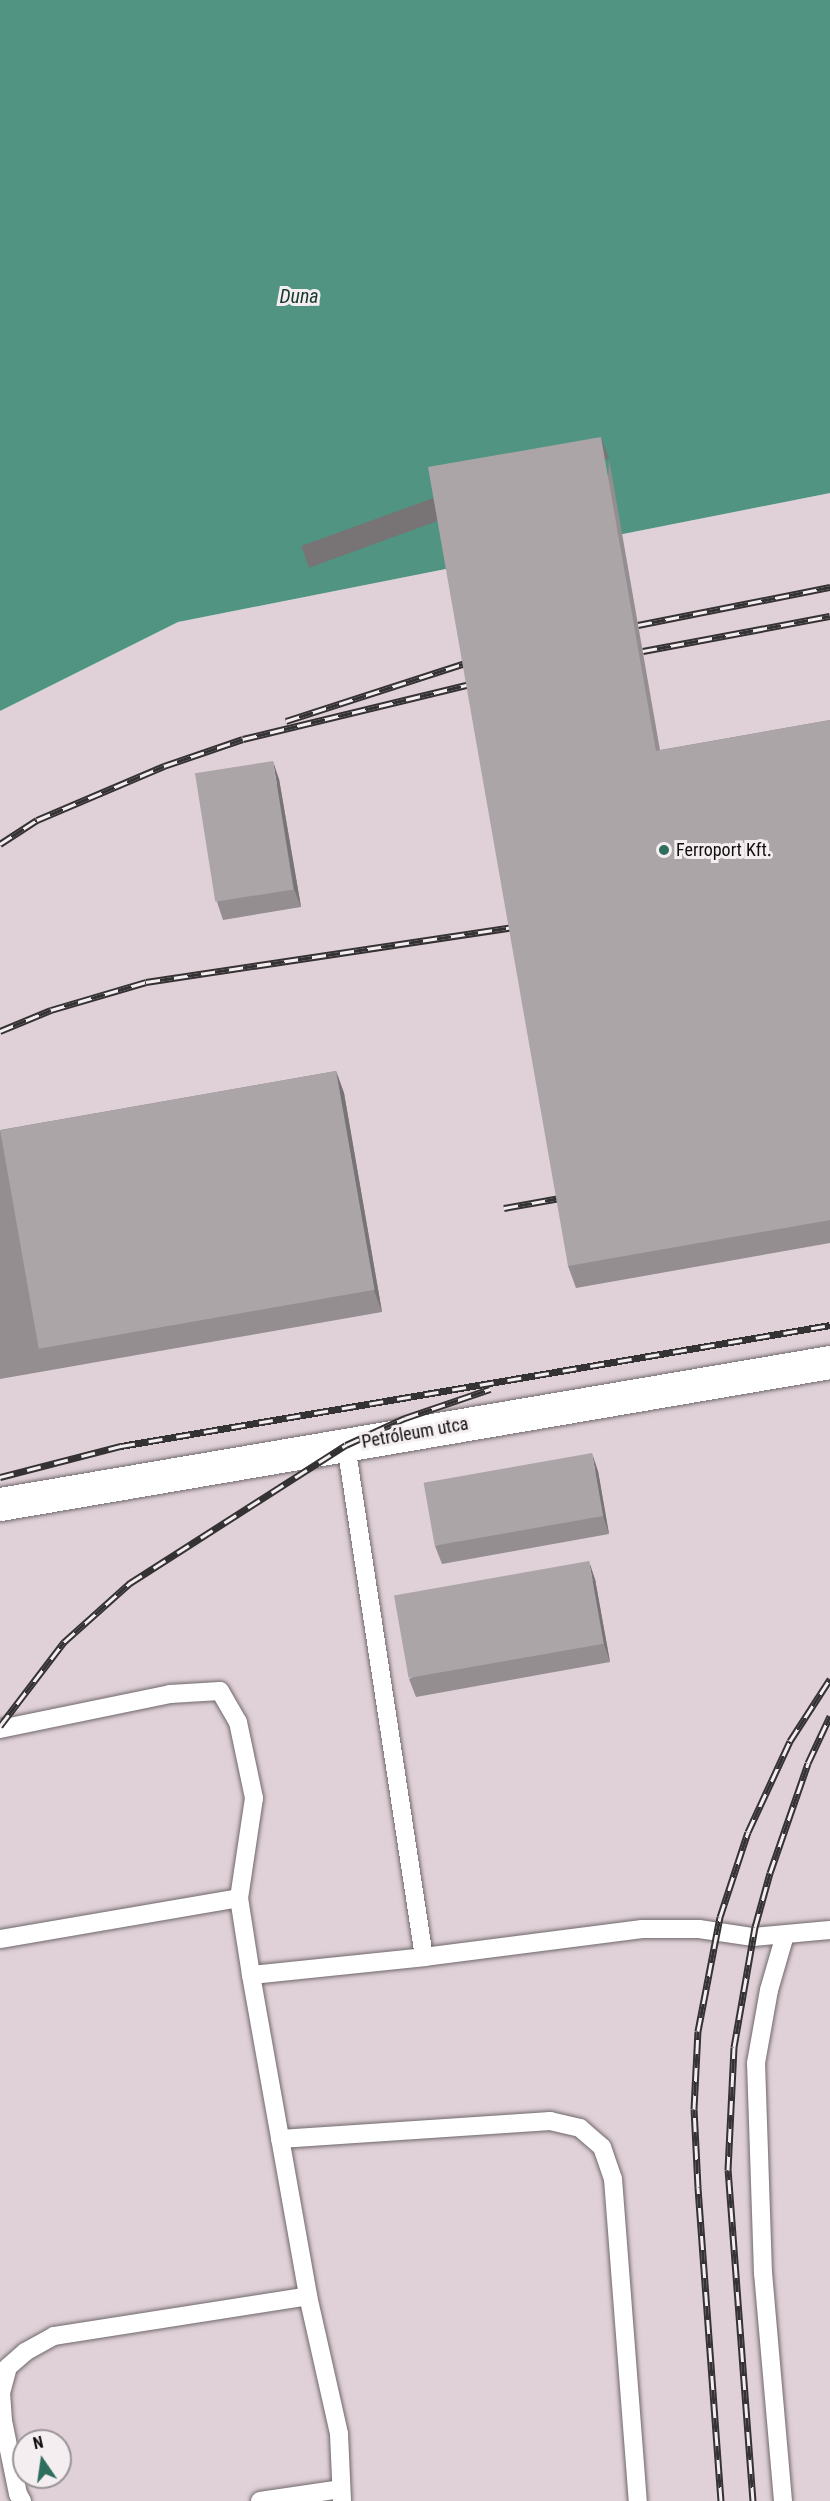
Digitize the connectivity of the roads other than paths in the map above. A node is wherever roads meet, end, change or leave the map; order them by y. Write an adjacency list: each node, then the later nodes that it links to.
1 (830, 1362): 2 (street, Petróleum utca)
2 (346, 1445): 3 (street, Petróleum utca); 9 (lane)
3 (0, 1504)
4 (0, 1729): 5 (lane)
5 (239, 1898): 8 (lane); 10 (lane)
6 (830, 1930): 7 (lane)
7 (785, 1935): 9 (lane); 17 (lane)
8 (0, 1939)
9 (424, 1957): 10 (lane)
10 (250, 1975): 11 (lane)
11 (280, 2139): 12 (lane); 16 (lane)
12 (308, 2296): 13 (lane); 14 (lane)
13 (341, 2495): 15 (lane)
14 (22, 2501)
15 (260, 2501)
16 (638, 2501)
17 (783, 2501)

